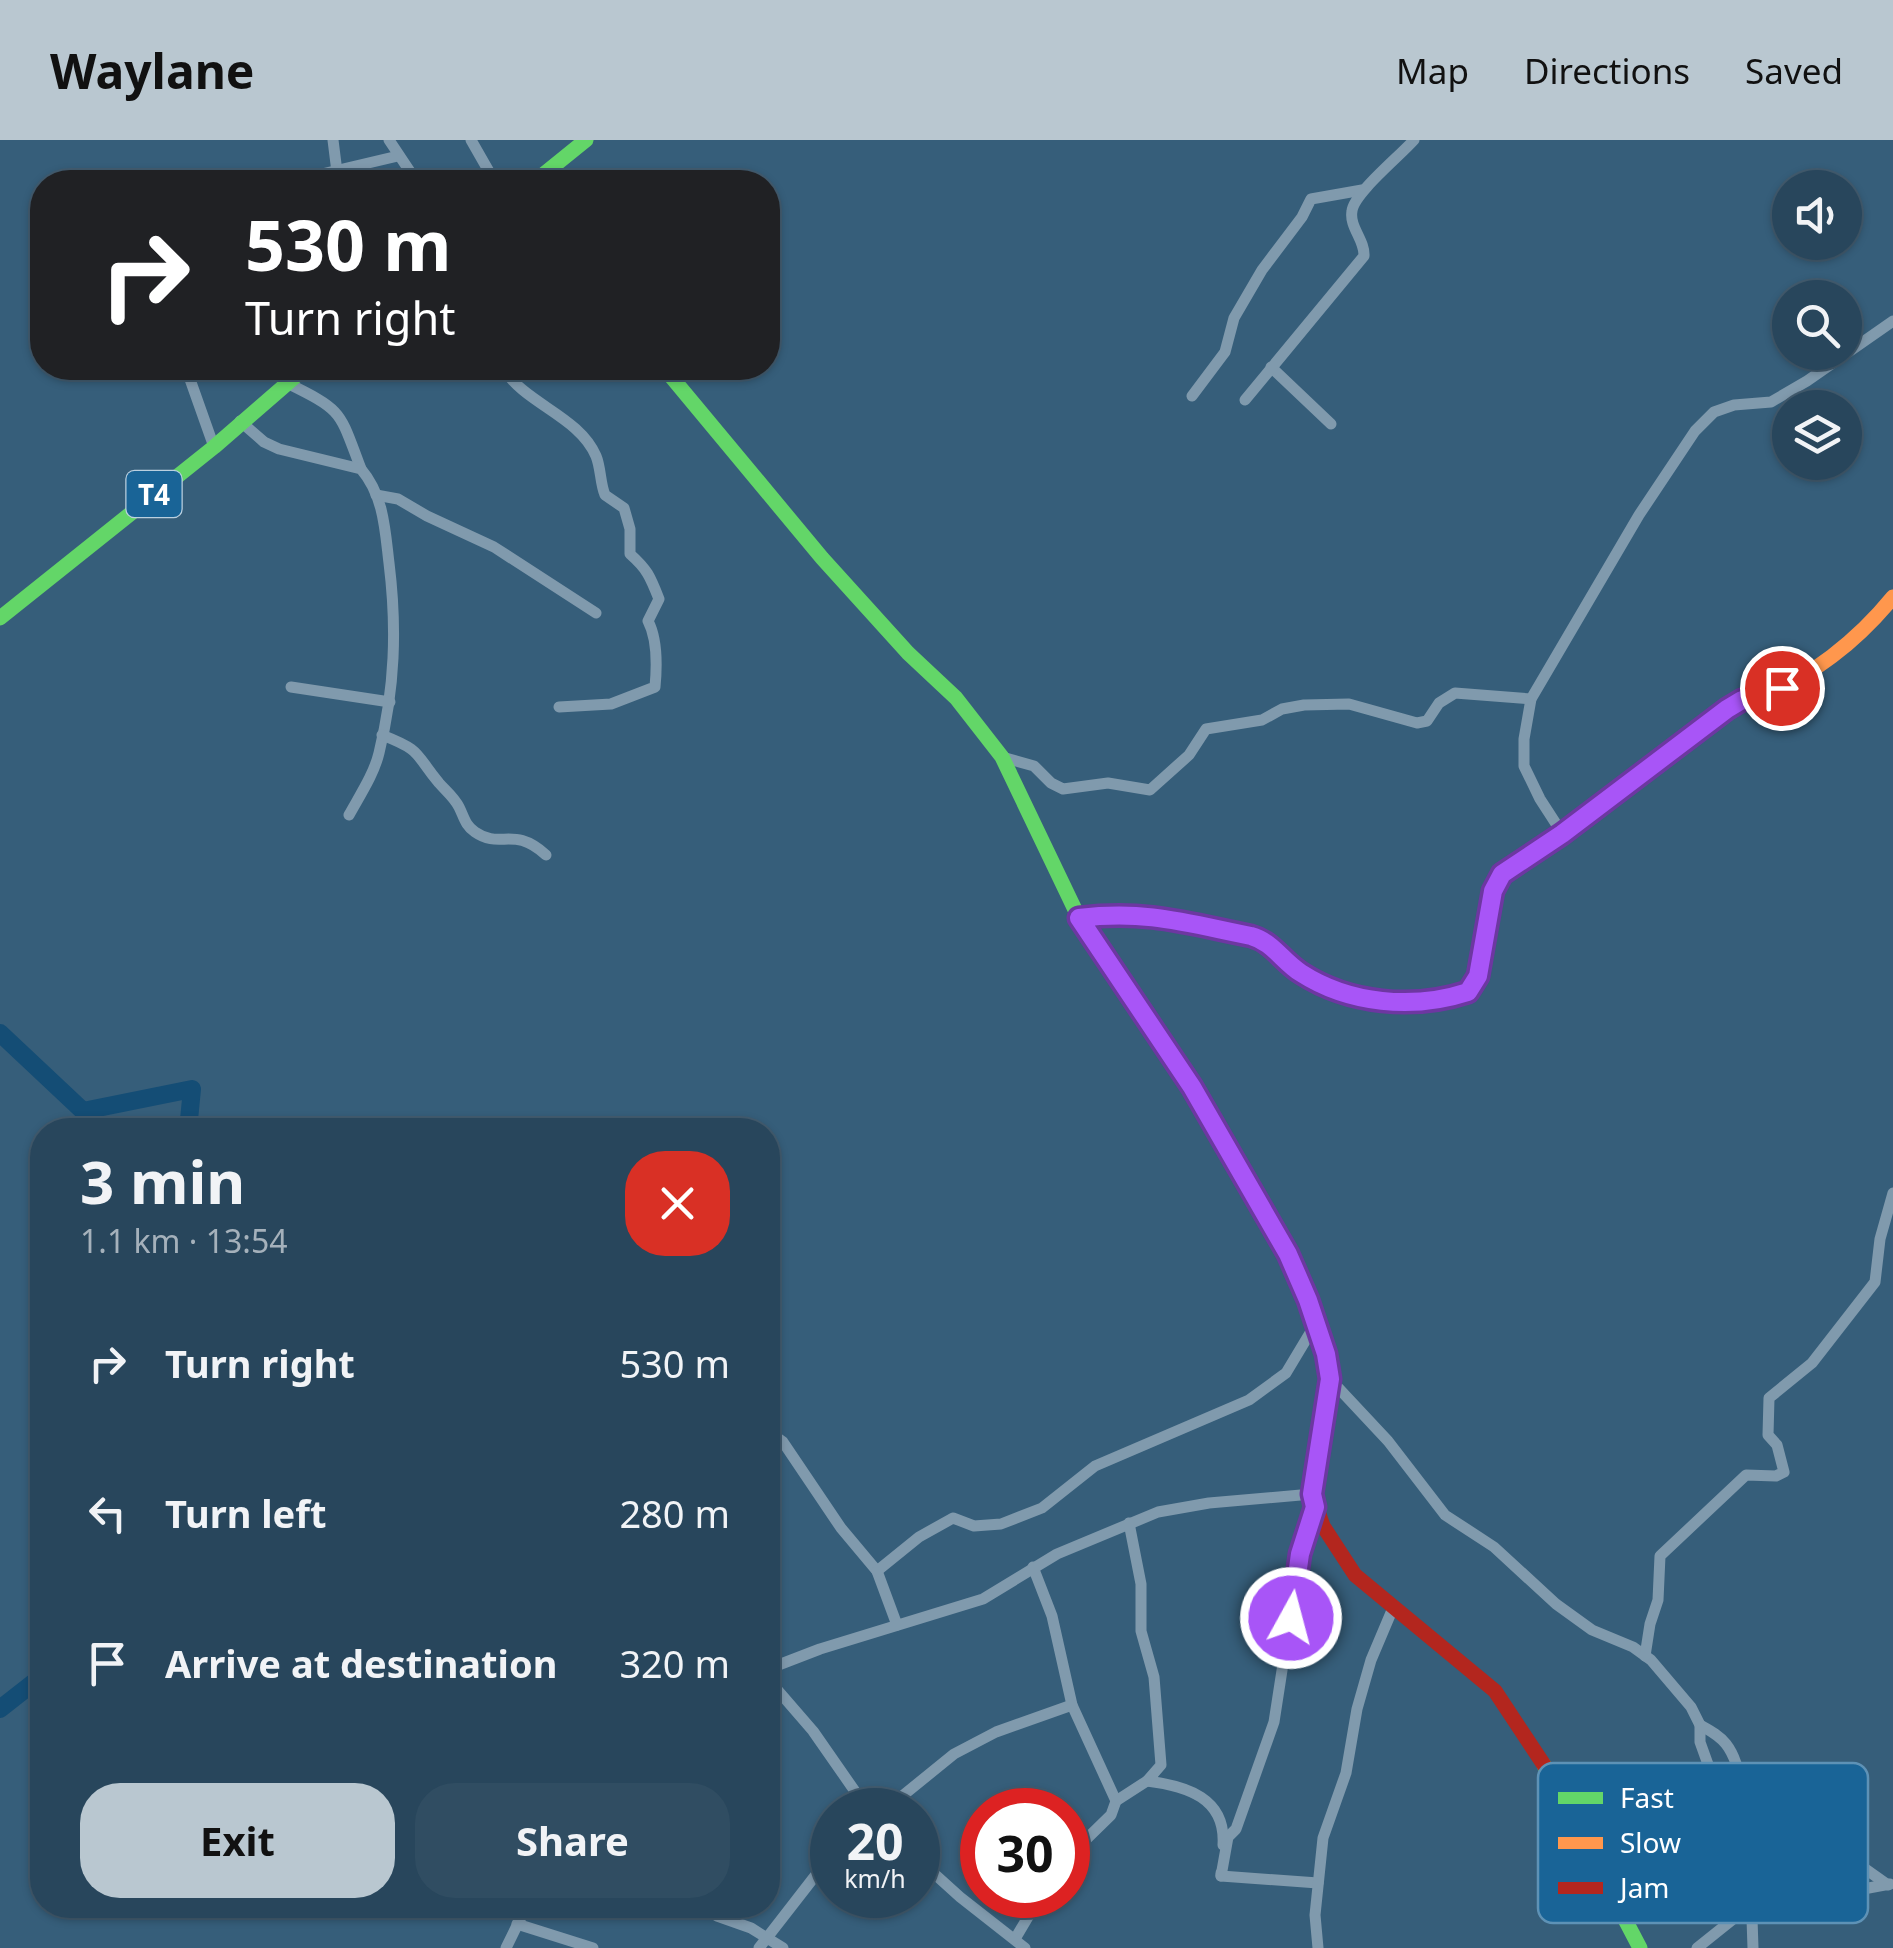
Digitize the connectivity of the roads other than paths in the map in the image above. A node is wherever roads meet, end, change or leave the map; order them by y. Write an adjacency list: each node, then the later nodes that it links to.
1 (333, 140): 7 (street)
2 (389, 140): 6 (street)
3 (471, 140): 10 (street)
4 (586, 140): 11 (main road)
5 (1414, 140): 12 (street)
6 (398, 156): 8 (street); 9 (street)
7 (337, 170)
8 (345, 170)
9 (408, 170)
10 (487, 170)
11 (549, 170)
12 (1366, 189): 14 (street); 20 (street)
13 (1893, 320): 31 (street)
14 (1271, 367): 21 (street); 23 (street)
15 (190, 380): 24 (street)
16 (290, 380): 19 (main road, T4)
17 (511, 380): 33 (street)
18 (674, 380): 35 (main road)
19 (287, 382): 22 (main road, T4); 25 (street)
20 (1192, 396)
21 (1245, 400)
22 (240, 420): 24 (main road, T4); 25 (street)
23 (1331, 424)
24 (214, 446): 29 (main road, T4)
25 (361, 470): 26 (street)
26 (376, 495): 28 (street); 32 (street)
27 (1893, 598): 37 (main road)
28 (596, 613)
29 (0, 618)
30 (291, 687): 32 (street)
31 (1532, 700): 35 (street); 37 (street)
32 (390, 702): 34 (street)
33 (558, 708)
34 (382, 735): 36 (street); 38 (street)
35 (1002, 757): 39 (main road)
36 (349, 814)
37 (1562, 834): 39 (main road)
38 (546, 855)
39 (1079, 918): 41 (main road)
40 (1893, 1193): 50 (street)
41 (1316, 1322): 42 (main road); 47 (street)
42 (1330, 1379): 44 (main road); 50 (street)
43 (780, 1440): 47 (street)
44 (1314, 1500): 45 (street); 48 (main road); 64 (street)
45 (1129, 1523): 46 (street); 58 (street)
46 (1033, 1567): 49 (street); 53 (street)
47 (877, 1571): 49 (street)
48 (1393, 1608): 55 (main road); 67 (street)
49 (897, 1625): 51 (street)
50 (1645, 1656): 54 (street)
51 (780, 1665)
52 (780, 1693): 59 (street)
53 (1072, 1705): 60 (street); 61 (street)
54 (1700, 1725): 56 (street); 57 (street)
55 (1544, 1763)
56 (1708, 1763)
57 (1736, 1763)
58 (1148, 1781): 61 (street); 64 (street)
59 (853, 1788)
60 (912, 1788)
61 (1116, 1800): 62 (street)
62 (1090, 1836)
63 (1868, 1869): 68 (street)
64 (1221, 1876): 67 (street)
65 (940, 1878): 76 (street)
66 (810, 1882): 77 (street)
67 (1318, 1883): 82 (street)
68 (1891, 1884)
69 (520, 1918): 75 (street)
70 (723, 1918): 77 (street)
71 (1027, 1918): 76 (street)
72 (1627, 1923): 83 (main road)
73 (1728, 1923): 84 (street)
74 (1752, 1923): 85 (street)
75 (517, 1924): 78 (street); 79 (street)
76 (1015, 1938): 81 (street)
77 (763, 1943): 80 (street)
78 (506, 1948)
79 (593, 1948)
80 (783, 1948)
81 (1026, 1948)
82 (1318, 1948)
83 (1640, 1948)
84 (1697, 1948)
85 (1753, 1948)

